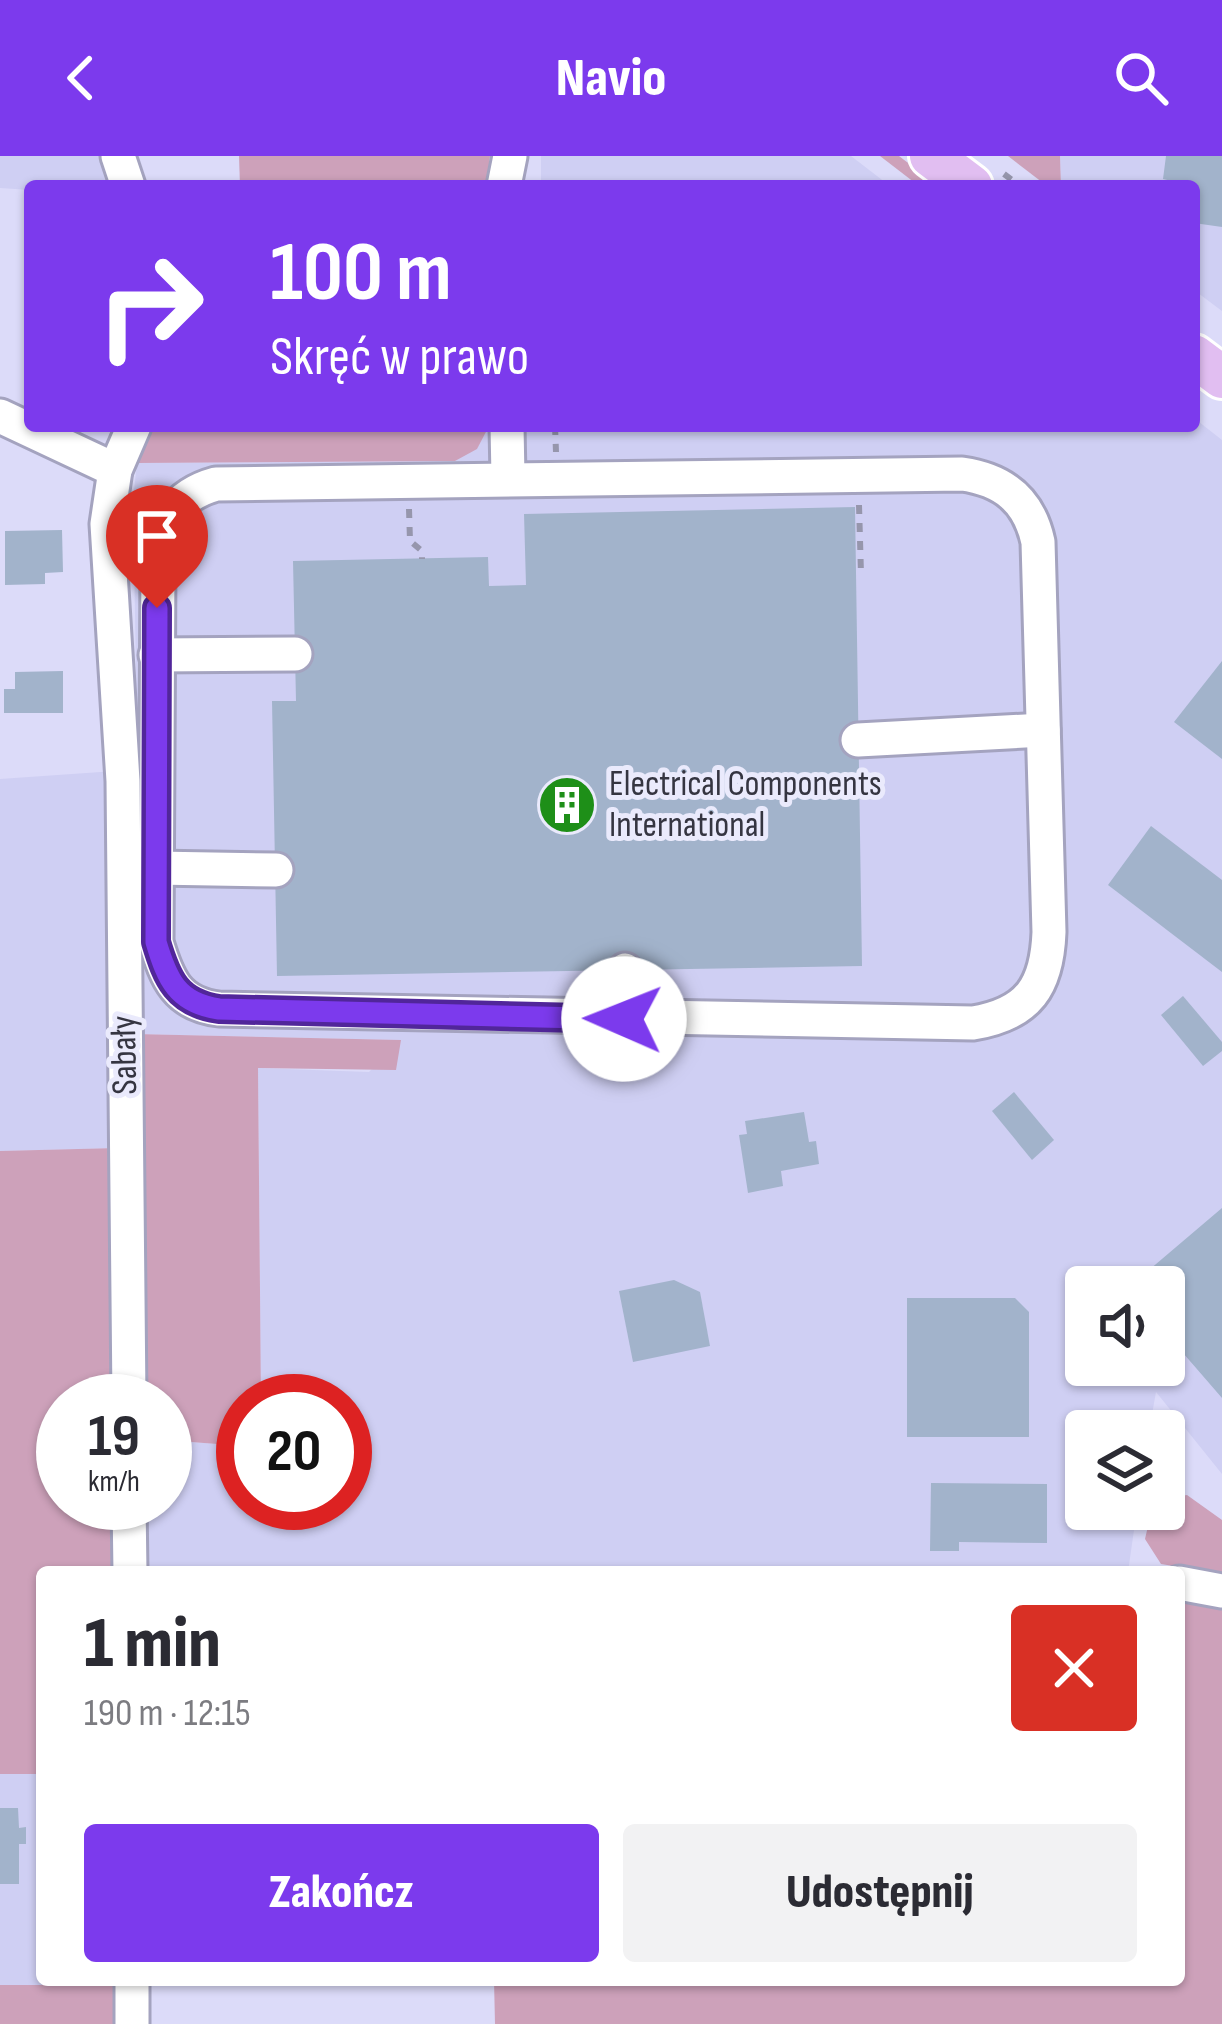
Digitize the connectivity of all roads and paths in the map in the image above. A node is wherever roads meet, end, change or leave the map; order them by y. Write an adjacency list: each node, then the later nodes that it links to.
1 (932, 156): 2 (main road)
2 (963, 180)
3 (34, 432): 6 (street)
4 (131, 432): 6 (street, Sabały)
5 (507, 432): 7 (street)
6 (115, 470): 16 (street, Sabały)
7 (508, 477): 9 (street); 10 (street)
8 (295, 654): 9 (street)
9 (156, 655): 12 (street)
10 (1043, 730): 11 (street); 15 (street)
11 (858, 740)
12 (154, 868): 13 (street); 15 (street)
13 (276, 870)
14 (625, 970): 15 (street)
15 (624, 1019)
16 (129, 1374)
17 (129, 1530): 18 (street)
18 (130, 1566)
19 (1185, 1584): 20 (street)
20 (1222, 1591)
21 (132, 1986): 22 (street)
22 (132, 2024)

